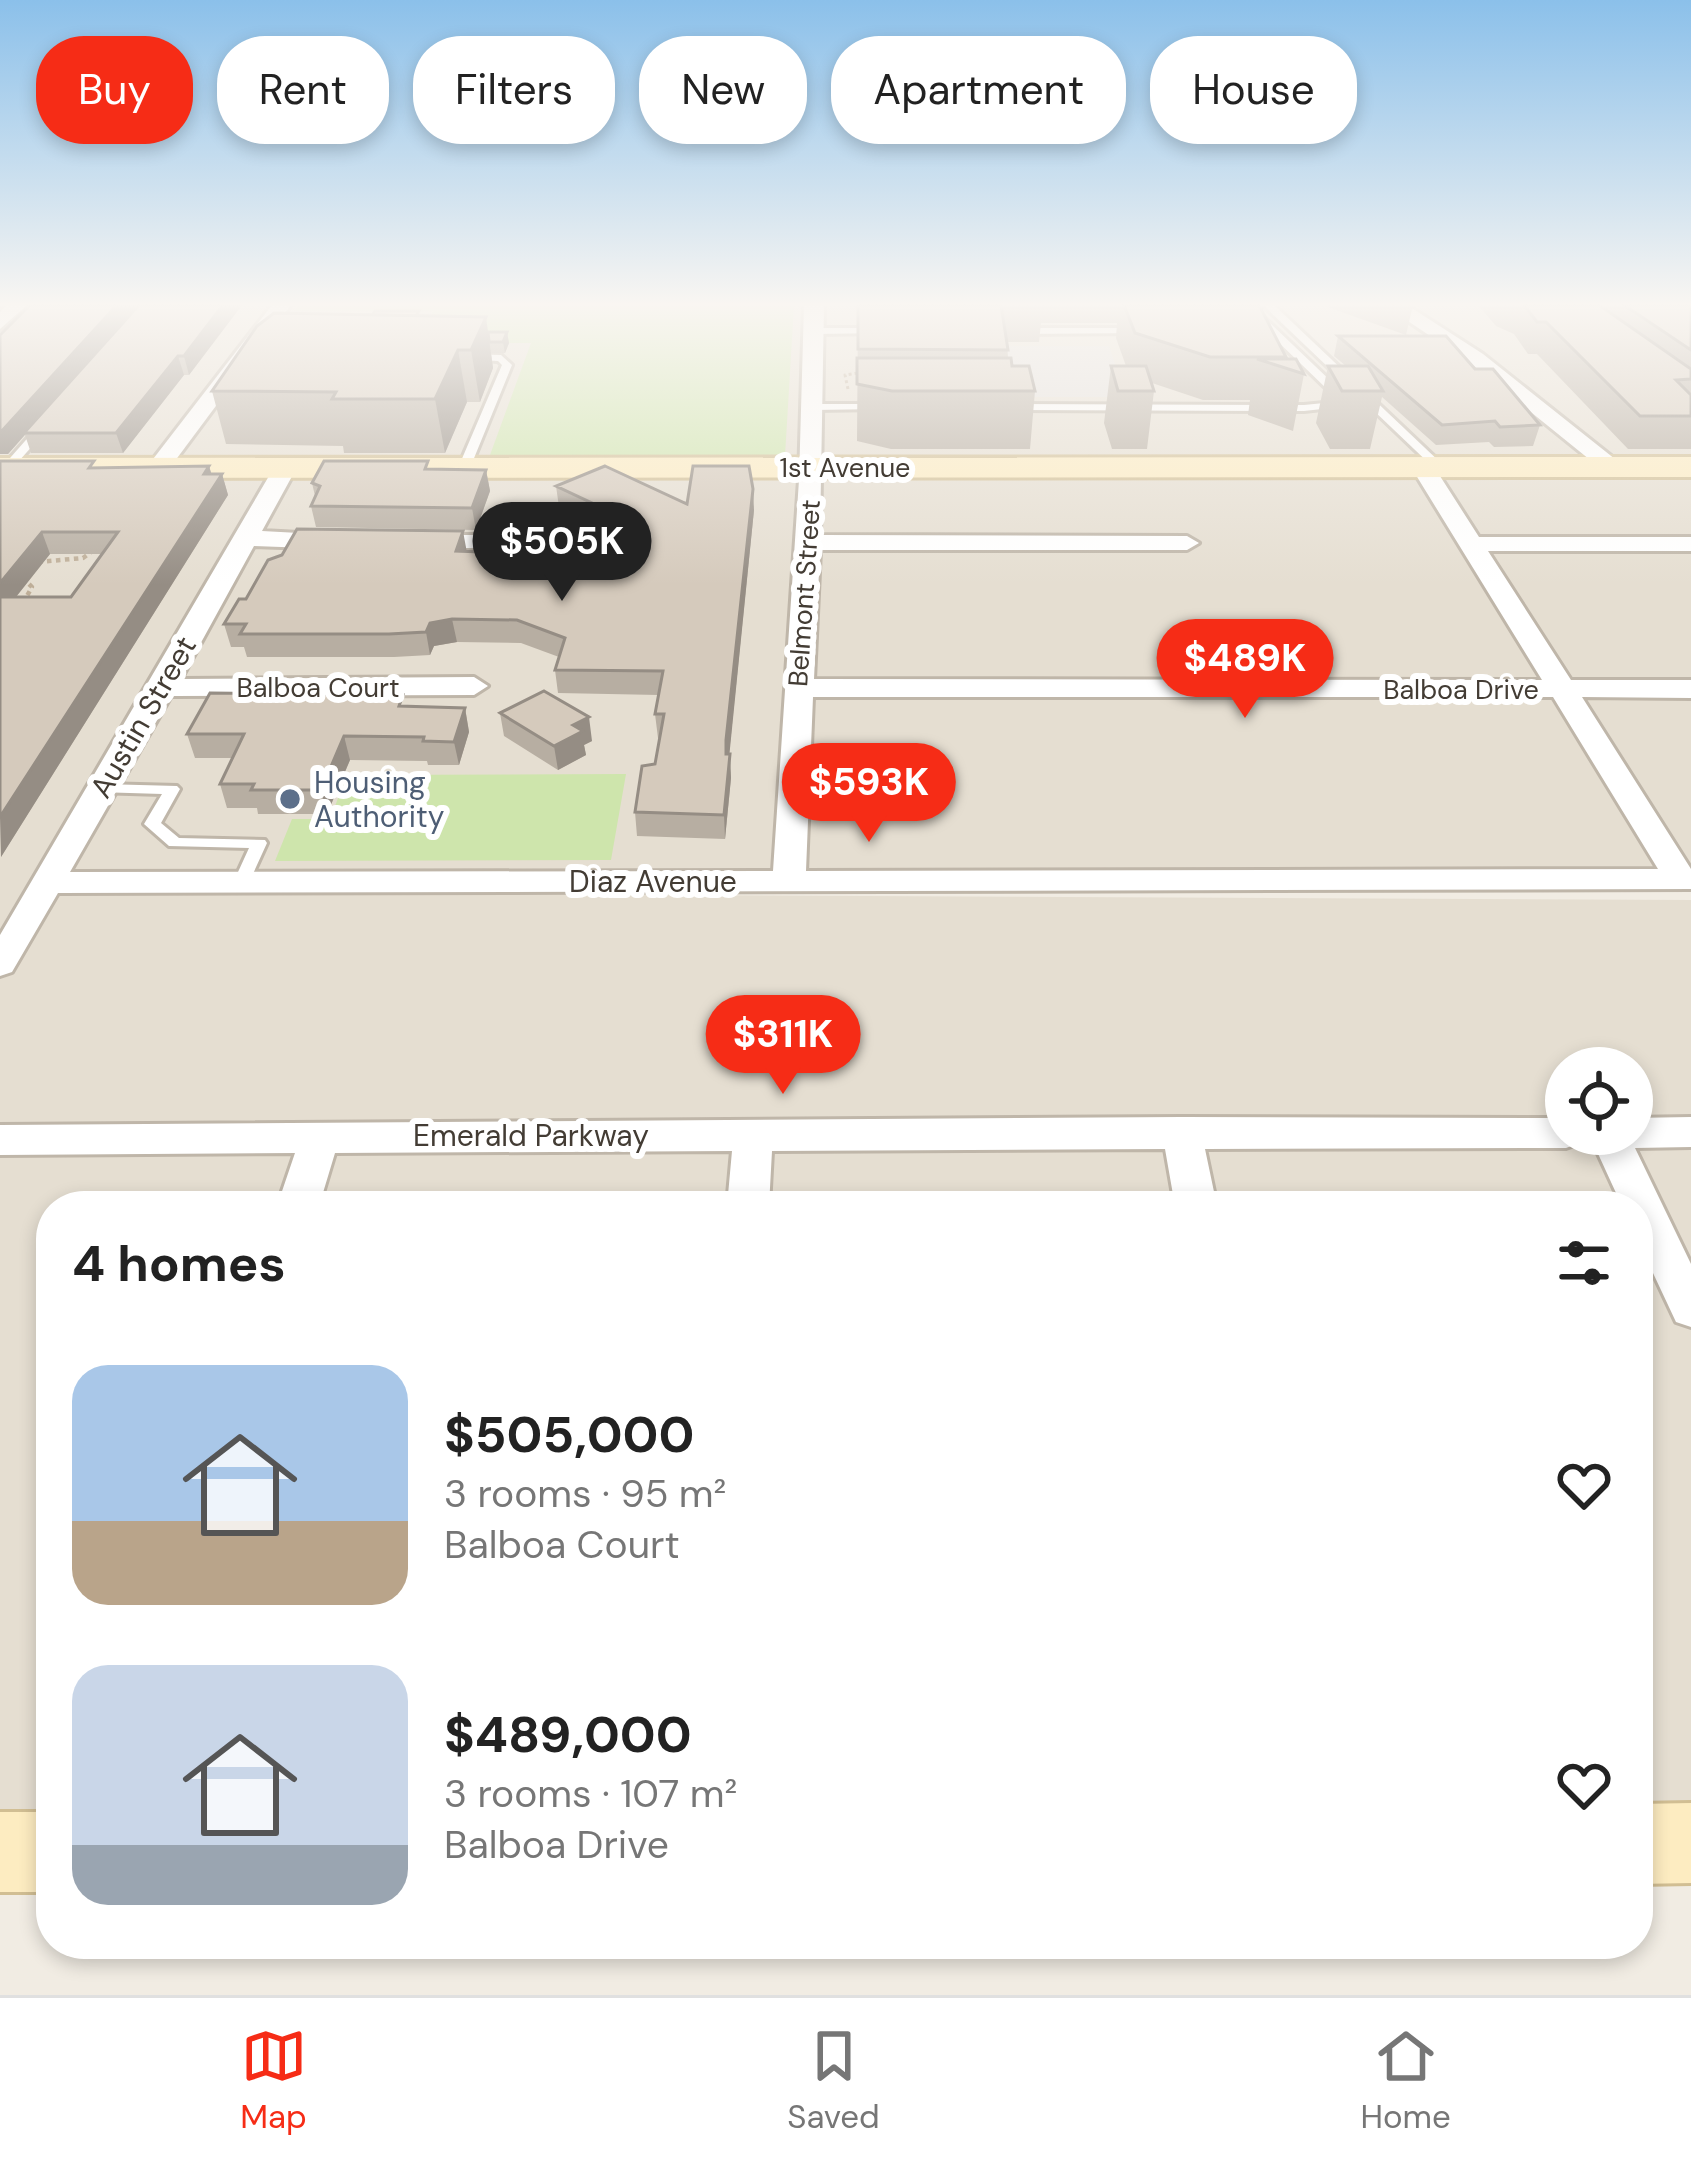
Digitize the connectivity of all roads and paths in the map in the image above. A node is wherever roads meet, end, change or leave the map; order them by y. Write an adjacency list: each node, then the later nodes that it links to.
1 (219, 398): 17 (street)
2 (491, 398): 16 (lane)
3 (812, 398): 7 (street, Belmont Street)
4 (1336, 398): 9 (lane)
5 (1362, 398): 12 (lane)
6 (1526, 398): 13 (street)
7 (812, 407): 8 (lane); 11 (street, Belmont Street)
8 (897, 407)
9 (1005, 407)
10 (60, 408): 15 (lane)
11 (811, 467): 12 (street, 1st Avenue); 16 (street, 1st Avenue); 24 (street, Belmont Street)
12 (1431, 467): 13 (street, 1st Avenue); 26 (street)
13 (1613, 467): 14 (street, 1st Avenue)
14 (1691, 467)
15 (3, 468): 17 (street, 1st Avenue)
16 (464, 468): 18 (street, 1st Avenue)
17 (158, 469): 18 (street, 1st Avenue)
18 (284, 469): 19 (street, Austin Street)
19 (243, 538): 21 (street); 34 (street, Austin Street)
20 (104, 539): 29 (path)
21 (352, 542)
22 (400, 542): 23 (street)
23 (520, 542)
24 (808, 542): 25 (street); 35 (street, Belmont Street)
25 (1187, 543)
26 (1473, 544): 27 (street); 37 (street)
27 (1691, 544)
28 (28, 557): 29 (path)
29 (43, 560): 30 (path)
30 (31, 565)
31 (23, 572): 32 (path)
32 (32, 610)
33 (474, 686): 34 (street, Balboa Court)
34 (162, 688): 38 (street, Austin Street)
35 (798, 688): 37 (street, Balboa Drive); 40 (street, Belmont Street)
36 (1691, 688): 37 (street, Balboa Drive)
37 (1563, 689): 39 (street)
38 (102, 789): 41 (street, Austin Street); 42 (lane)
39 (1686, 879): 40 (street, Diaz Avenue)
40 (789, 880): 42 (street, Diaz Avenue)
41 (47, 883): 42 (street, Diaz Avenue); 43 (street, Austin Street)
42 (242, 883)
43 (0, 964)
44 (1182, 1132): 45 (street, Emerald Parkway); 48 (street, Emerald Parkway); 54 (street)
45 (1545, 1132)
46 (1653, 1132): 47 (street)
47 (1691, 1132)
48 (753, 1135): 49 (street, Emerald Parkway); 53 (street)
49 (321, 1136): 50 (street, Emerald Parkway); 52 (street)
50 (0, 1140)
51 (1619, 1155): 55 (street)
52 (303, 1191)
53 (749, 1191)
54 (1193, 1191)
55 (1636, 1191)
56 (1653, 1228): 57 (street)
57 (1691, 1309)
58 (1653, 1844): 59 (street)
59 (1691, 1844)
60 (0, 1852): 61 (street)
61 (36, 1852)

